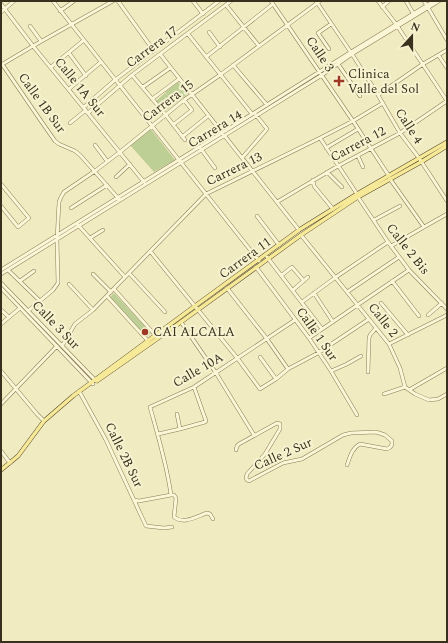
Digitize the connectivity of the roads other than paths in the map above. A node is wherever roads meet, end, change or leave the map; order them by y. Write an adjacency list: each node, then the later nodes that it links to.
1 (14, 1): 21 (street)
2 (53, 1): 22 (street)
3 (74, 1): 22 (street)
4 (113, 1): 27 (street)
5 (118, 1): 42 (street)
6 (193, 1): 25 (street)
7 (219, 1): 25 (street, Carrera 17)
8 (231, 1): 18 (street, Carrera 17)
9 (378, 1): 19 (street)
10 (389, 1): 19 (street)
11 (406, 1): 24 (street)
12 (424, 1): 20 (street)
13 (434, 1): 20 (street, Carrera 14)
14 (439, 1): 20 (street, Carrera 14)
15 (318, 2): 26 (street, Calle 4); 28 (street, Carrera 15)
16 (272, 3): 28 (street, Calle 3); 31 (street)
17 (1, 4): 21 (street, Calle 1A Sur)
18 (226, 5): 31 (street); 33 (street, Carrera 17)
19 (382, 6): 29 (street)
20 (427, 7): 24 (street, Carrera 14); 29 (street, Carrera 14); 35 (street)
21 (4, 9): 23 (street); 37 (street, Calle 1A Sur)
22 (60, 11): 27 (street)
23 (1, 12)
24 (413, 13): 29 (street, Carrera 14)
25 (203, 14): 42 (street, Carrera 17)
26 (331, 24): 40 (street); 44 (street, Calle 4)
27 (71, 25): 34 (street); 36 (street)
28 (288, 25): 38 (street, Carrera 15); 56 (street, Calle 3)
29 (397, 25): 44 (street, Carrera 14); 50 (street)
30 (30, 26): 36 (street)
31 (244, 28): 38 (street); 39 (street)
32 (208, 32): 39 (street)
33 (188, 34): 45 (street, Carrera 17); 47 (street)
34 (84, 40): 43 (street); 48 (street)
35 (447, 40)
36 (41, 41): 37 (street)
37 (33, 46): 51 (street); 53 (street, Calle 1A Sur)
38 (259, 46): 52 (street, Carrera 15)
39 (220, 47): 47 (street)
40 (329, 49)
41 (447, 50): 46 (street)
42 (154, 51): 61 (street, Carrera 17)
43 (68, 53): 53 (street); 59 (street)
44 (351, 53): 49 (street, Carrera 14); 56 (street, Carrera 14); 66 (street, Calle 4)
45 (160, 54): 54 (street); 57 (street, Carrera 17)
46 (439, 56): 50 (street); 55 (street)
47 (206, 57): 58 (street)
48 (101, 62): 59 (street); 61 (street)
49 (338, 64): 56 (street, Carrera 14); 67 (street)
50 (423, 64): 66 (street); 70 (street)
51 (2, 65): 104 (street, Calle 1B Sur)
52 (233, 65): 58 (street, Carrera 15); 72 (street)
53 (51, 67): 64 (street, Calle 1A Sur)
54 (170, 68): 60 (street); 63 (street)
55 (447, 68)
56 (321, 73): 72 (street, Carrera 14); 76 (street, Carrera 14); 78 (street, Calle 3)
57 (132, 74): 62 (street, Carrera 17); 63 (street)
58 (220, 75): 65 (street, Carrera 15); 75 (street)
59 (86, 76): 64 (street)
60 (179, 79): 65 (street); 68 (street)
61 (115, 80): 62 (street); 73 (street, Carrera 17)
62 (119, 85): 73 (street, Carrera 17); 80 (street)
63 (143, 87): 68 (street)
64 (69, 89): 73 (street, Calle 1A Sur)
65 (192, 95): 69 (street, Carrera 15); 77 (street)
66 (378, 95): 71 (street, Calle 4)
67 (360, 96)
68 (152, 99): 74 (street)
69 (184, 100): 74 (street, Carrera 15); 81 (street)
70 (447, 101): 83 (street, Carrera 12)
71 (383, 103): 78 (street, Carrera 13); 83 (street, Calle 4)
72 (266, 105): 75 (street, Carrera 14)
73 (86, 110): 79 (street); 94 (street, Calle 1A Sur)
74 (165, 114): 80 (street, Carrera 15); 81 (street)
75 (252, 114): 84 (street, Carrera 14)
76 (256, 115): 84 (street, Carrera 14); 96 (street)
77 (208, 116): 84 (street); 85 (street)
78 (353, 121): 82 (street, Calle 3); 86 (street, Carrera 13)
79 (70, 123)
80 (151, 125): 94 (street, Carrera 15); 99 (street)
81 (173, 125): 85 (street)
82 (358, 129): 91 (street); 92 (street, Calle 3)
83 (400, 133): 92 (street, Carrera 12); 97 (street, Calle 4)
84 (223, 134): 93 (street, Carrera 14); 96 (street); 99 (street, Carrera 14)
85 (182, 136): 87 (street)
86 (320, 138): 91 (street, Calle 2 Bis); 105 (street, Carrera 13)
87 (185, 140)
88 (447, 142): 97 (main road, Carrera 11)
89 (95, 145): 98 (street)
90 (447, 146): 97 (main road, Carrera 11)
91 (326, 148): 101 (street, Calle 2 Bis)
92 (371, 148): 95 (street, Carrera 12); 109 (street, Calle 3)
93 (201, 149): 99 (street, Carrera 14); 103 (street)
94 (120, 152): 98 (street, Carrera 15); 100 (street, Calle 1A Sur)
95 (358, 156): 101 (street, Carrera 12); 102 (street)
96 (242, 158): 105 (street)
97 (420, 160): 109 (main road, Carrera 11); 118 (street, Calle 4)
98 (107, 161): 104 (street, Carrera 15)
99 (180, 161): 107 (street, Carrera 14); 115 (street)
100 (130, 164): 108 (street); 111 (street, Calle 1A Sur)
101 (338, 166): 106 (street, Carrera 12); 116 (street, Calle 2 Bis)
102 (363, 167)
103 (215, 168)
104 (95, 171): 113 (street, Calle 1B Sur); 131 (street, Carrera 15)
105 (252, 171): 115 (street, Carrera 13); 119 (street)
106 (327, 172): 110 (street, Carrera 12); 114 (street)
107 (158, 174): 111 (street, Carrera 14); 117 (street, Carrera 14)
108 (116, 177)
109 (389, 177): 116 (main road, Carrera 11); 128 (street, Calle 3)
110 (313, 180): 119 (street, Carrera 12); 123 (street)
111 (144, 182): 117 (street, Carrera 14)
112 (1, 184): 120 (street)
113 (107, 184): 117 (street, Calle 1B Sur); 122 (street)
114 (342, 187)
115 (206, 194): 138 (street, Carrera 13); 141 (street)
116 (358, 196): 123 (main road, Carrera 11); 126 (street, Calle 2 Bis); 132 (main road, Carrera 11)
117 (119, 199): 127 (street, Carrera 14)
118 (447, 201)
119 (277, 202): 130 (street)
120 (1, 206)
121 (400, 206): 126 (street)
122 (71, 208)
123 (333, 209): 130 (main road, Carrera 11)
124 (447, 214): 128 (street)
125 (257, 216): 136 (street)
126 (374, 220): 135 (street, Calle 2 Bis)
127 (78, 224): 131 (street, Carrera 14); 133 (street); 134 (street, Carrera 14)
128 (424, 227): 137 (street)
129 (102, 230): 133 (street)
130 (299, 230): 136 (main road, Carrera 11)
131 (57, 235): 134 (street, Carrera 15); 143 (street, Carrera 14)
132 (301, 235): 140 (main road, Carrera 11); 153 (street, Calle 2)
133 (90, 238): 151 (street)
134 (57, 240): 144 (street, Carrera 14); 166 (street, Carrera 15)
135 (388, 242): 137 (street, Calle 2 Bis); 153 (street)
136 (279, 245): 140 (main road, Carrera 11)
137 (392, 246): 139 (street, Calle 2 Bis)
138 (150, 251): 147 (street, Carrera 13); 171 (street)
139 (399, 256): 145 (street, Calle 2 Bis); 163 (street)
140 (267, 257): 141 (main road, Carrera 11); 150 (street)
141 (260, 262): 142 (main road, Carrera 11); 171 (main road, Carrera 11)
142 (256, 267): 160 (main road, Carrera 11); 184 (street, Calle 1 Sur)
143 (1, 270)
144 (8, 270): 148 (street, Carrera 14); 154 (street)
145 (409, 270): 156 (street); 169 (street, Calle 2 Bis)
146 (34, 271): 154 (street)
147 (129, 273): 151 (street, Carrera 13); 178 (street)
148 (1, 274)
149 (93, 274): 161 (street)
150 (282, 275): 155 (street); 162 (street)
151 (125, 277): 161 (street, Carrera 13)
152 (308, 277): 155 (street)
153 (336, 277): 163 (street, Calle 2); 164 (street)
154 (20, 281): 166 (street)
155 (304, 281): 162 (street)
156 (392, 281): 170 (street); 181 (street)
157 (1, 283): 177 (street, Calle 3 Sur)
158 (69, 284): 175 (street)
159 (1, 288): 172 (street, Calle 3 Sur)
160 (227, 288): 176 (main road, Carrera 11); 193 (street)
161 (112, 290): 165 (street, Carrera 13); 191 (street)
162 (293, 290): 167 (street)
163 (347, 292): 170 (street, Calle 2)
164 (314, 293): 167 (street); 186 (street)
165 (107, 296): 175 (street, Carrera 13); 194 (street)
166 (40, 301): 177 (street, Carrera 15)
167 (302, 302): 189 (street)
168 (381, 302): 190 (street)
169 (442, 303): 173 (street, Calle 2 Bis); 179 (street)
170 (358, 304): 183 (street, Calle 2); 186 (street)
171 (195, 306): 176 (street); 191 (main road, Carrera 11)
172 (20, 308): 182 (street); 196 (street, Calle 3 Sur)
173 (447, 309)
174 (1, 310): 182 (street)
175 (93, 310): 197 (street, Carrera 13)
176 (198, 310): 185 (main road, Carrera 11); 201 (street)
177 (28, 311): 197 (street, Calle 3 Sur)
178 (165, 312)
179 (428, 314)
180 (447, 315): 190 (street)
181 (419, 316)
182 (9, 317): 187 (street)
183 (369, 319): 188 (street, Calle 2); 198 (street)
184 (296, 320): 192 (street, Calle 1 Sur); 193 (street, Calle 10A)
185 (181, 322): 191 (main road, Carrera 11); 207 (street)
186 (332, 322): 189 (street)
187 (1, 324)
188 (376, 328): 195 (street, Calle 2); 205 (street)
189 (322, 329): 192 (street)
190 (408, 335): 195 (street)
191 (157, 337): 194 (main road, Carrera 11); 209 (main road, Carrera 11)
192 (309, 338): 198 (street, Calle 1 Sur)
193 (267, 339): 201 (street, Calle 10A); 203 (street)
194 (148, 341): 209 (main road, Carrera 11)
195 (389, 344): 211 (street, Calle 2)
196 (57, 346): 209 (street, Calle 3 Sur); 212 (street)
197 (62, 346): 209 (street, Calle 3 Sur)
198 (318, 353): 203 (street); 204 (street, Calle 1 Sur)
199 (361, 356): 204 (street)
200 (260, 357): 208 (street)
201 (238, 358): 207 (street, Calle 10A); 208 (street)
202 (447, 368): 213 (street)
203 (288, 369): 208 (street)
204 (331, 371): 219 (street, Calle 1 Sur)
205 (368, 372)
206 (1, 373): 212 (street)
207 (216, 373): 210 (street, Calle 10A); 223 (street)
208 (276, 379)
209 (94, 382): 214 (main road, Carrera 11)
210 (194, 386): 221 (street); 222 (street, Calle 10A)
211 (405, 387): 213 (street); 215 (street)
212 (15, 389): 217 (street); 220 (street)
213 (409, 390): 216 (street)
214 (80, 392): 220 (main road, Carrera 11); 230 (street, Calle 2B Sur)
215 (384, 394)
216 (447, 394)
217 (1, 404)
218 (177, 414): 221 (street)
219 (357, 415)
220 (44, 421): 226 (main road, Carrera 11)
221 (180, 429): 222 (street)
222 (158, 434): 229 (street)
223 (254, 435): 224 (street); 227 (street, Calle 2 Sur)
224 (236, 450)
225 (1, 451): 226 (street)
226 (10, 463): 228 (main road, Carrera 11)
227 (347, 465)
228 (1, 470)
229 (171, 493): 230 (street); 231 (street)
230 (134, 500): 232 (street, Calle 2B Sur)
231 (214, 520)
232 (172, 527)

